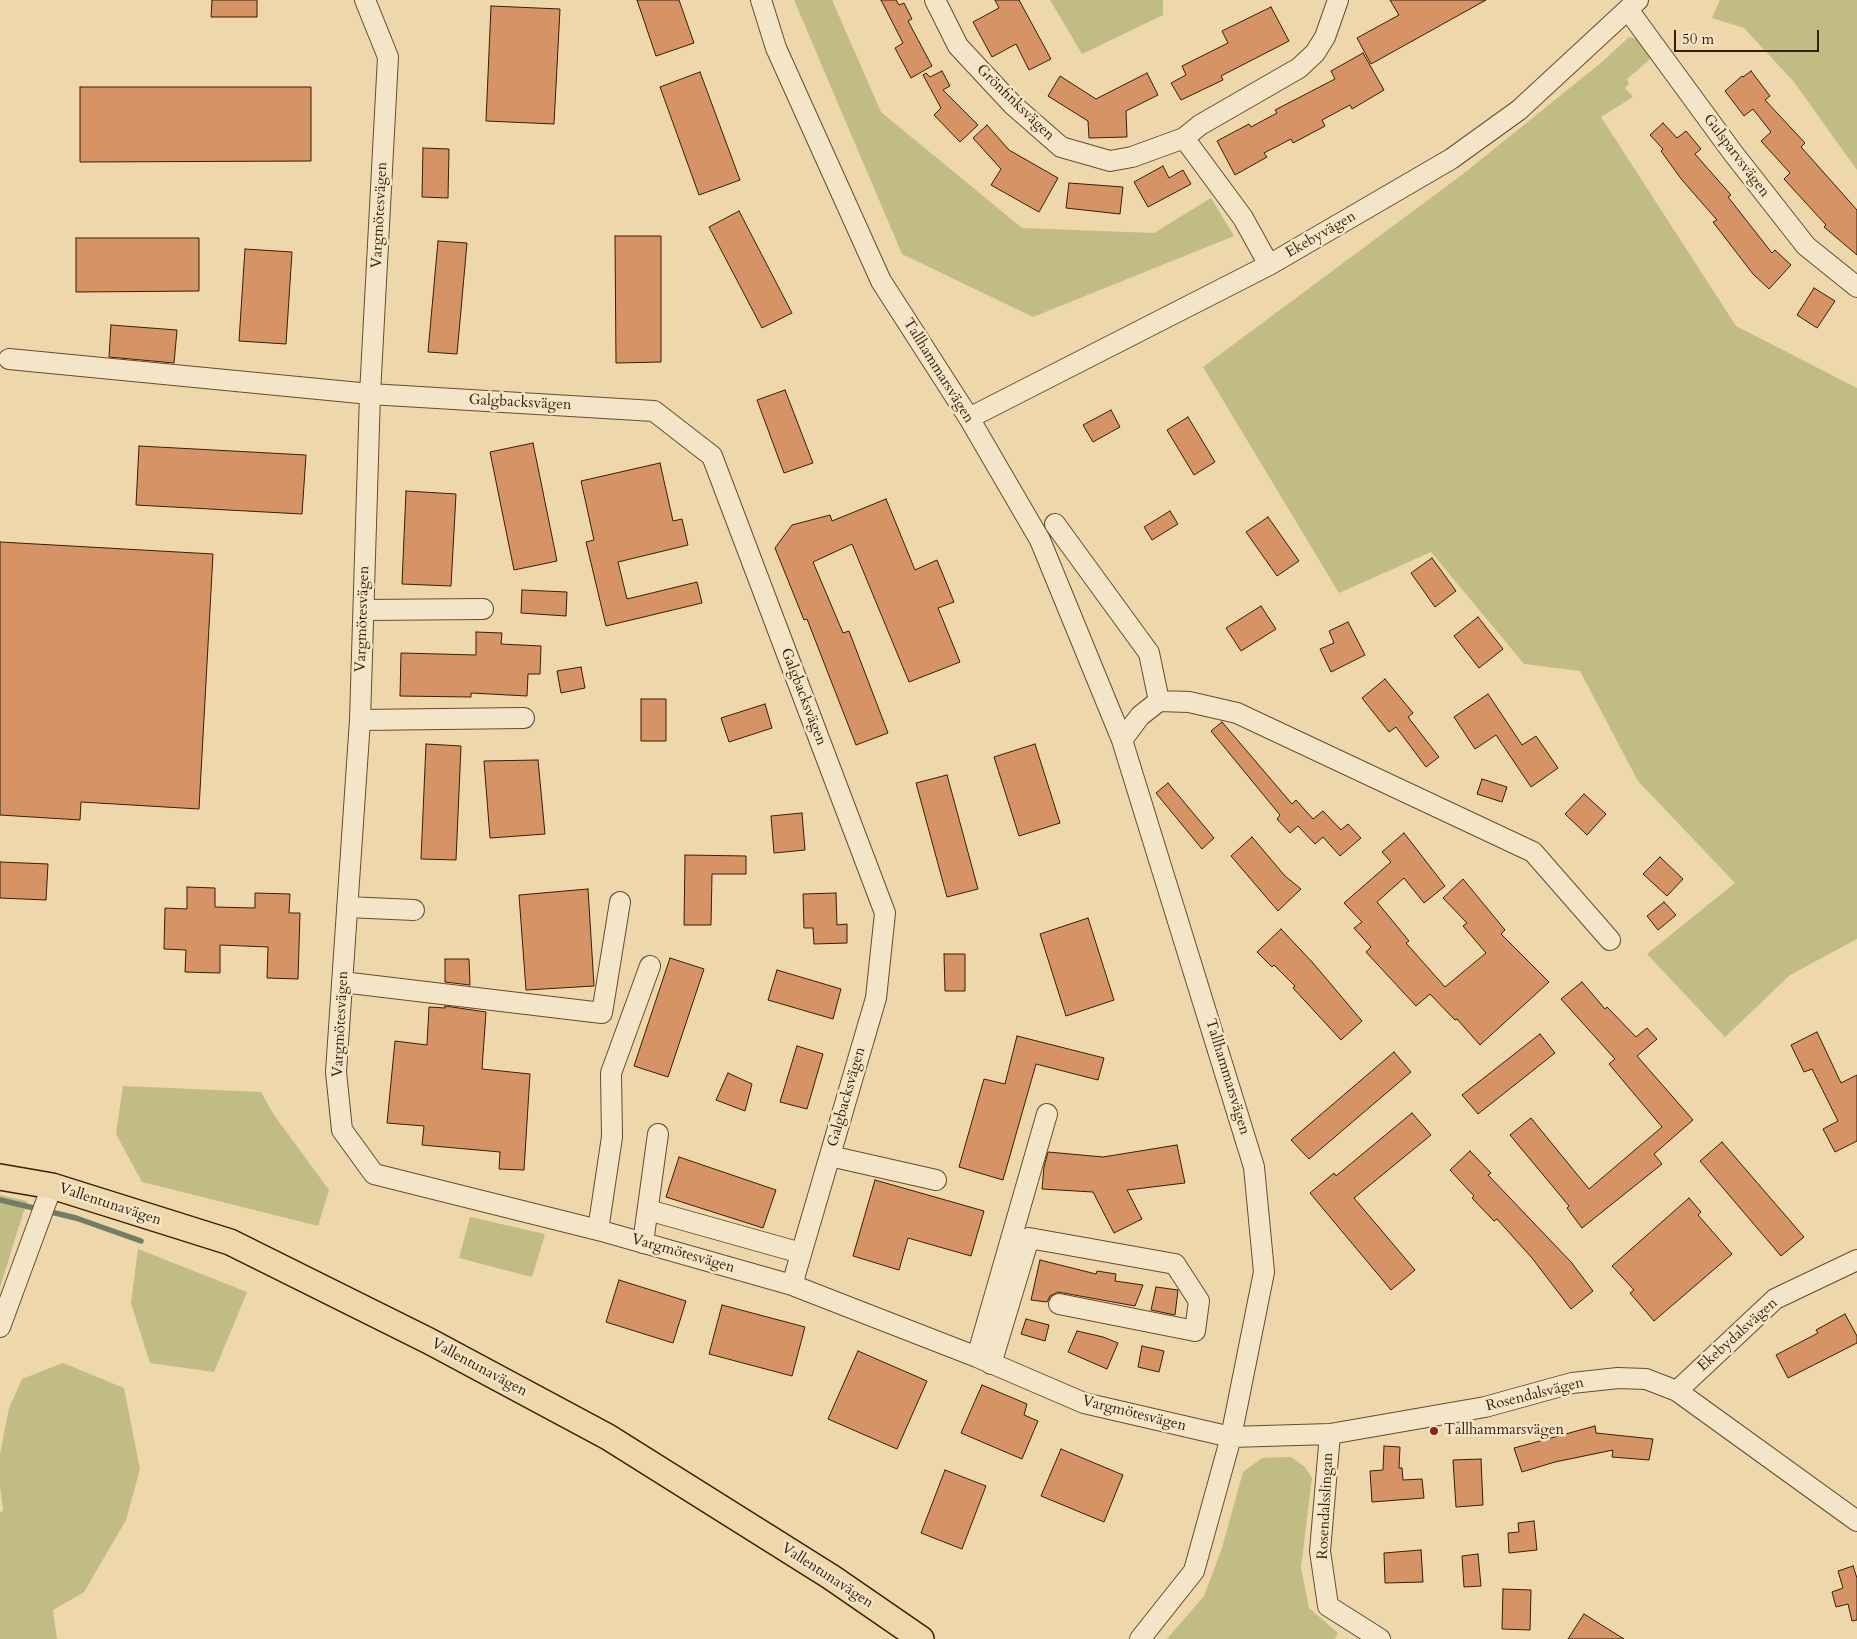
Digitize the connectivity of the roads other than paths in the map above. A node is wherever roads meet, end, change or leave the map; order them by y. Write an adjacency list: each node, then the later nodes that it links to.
1 (365, 0): 10 (street, Vargmötesvägen)
2 (761, 0): 11 (street, Tallhammarsvägen)
3 (935, 0): 6 (street, Grönfinksvägen)
4 (1338, 0): 6 (street, Grönfinksvägen)
5 (1634, 5): 7 (street, Ekebyvägen); 8 (street, Gulsparvsvägen)
6 (1184, 138): 7 (street)
7 (1269, 265): 11 (street, Ekebyvägen)
8 (1857, 287)
9 (9, 359): 10 (street, Galgbacksvägen)
10 (370, 394): 14 (street, Vargmötesvägen); 27 (street, Galgbacksvägen)
11 (969, 418): 18 (street, Tallhammarsvägen)
12 (1055, 524): 15 (street)
13 (483, 609): 14 (street)
14 (364, 610): 17 (street, Vargmötesvägen)
15 (1159, 701): 18 (street); 22 (street)
16 (524, 718): 17 (street)
17 (360, 720): 20 (street, Vargmötesvägen)
18 (1122, 740): 42 (street, Tallhammarsvägen)
19 (620, 902): 24 (street)
20 (347, 907): 21 (street); 24 (street, Vargmötesvägen)
21 (414, 910)
22 (1610, 940)
23 (650, 966): 32 (street)
24 (342, 982): 32 (street, Vargmötesvägen)
25 (1047, 1114): 39 (street)
26 (658, 1134): 31 (street)
27 (830, 1156): 29 (street); 34 (street, Galgbacksvägen)
28 (0, 1177): 30 (main road, Vallentunavägen)
29 (936, 1180)
30 (52, 1186): 38 (street); 44 (main road, Vallentunavägen)
31 (648, 1210): 33 (street); 34 (street)
32 (598, 1230): 33 (street, Vargmötesvägen)
33 (643, 1243): 36 (street, Vargmötesvägen)
34 (801, 1253): 36 (street, Galgbacksvägen)
35 (1857, 1260): 40 (street, Ekebydalsvägen)
36 (792, 1285): 39 (street, Vargmötesvägen)
37 (1059, 1304): 39 (street)
38 (0, 1327)
39 (984, 1360): 42 (street, Vargmötesvägen)
40 (1677, 1391): 41 (street, Rosendalsvägen); 43 (street, Rosendalsvägen)
41 (1330, 1434): 42 (street, Rosendalsvägen); 46 (street, Rosendalsslingan)
42 (1231, 1437): 45 (street, Tallhammarsvägen)
43 (1857, 1521)
44 (921, 1639)
45 (1140, 1639)
46 (1380, 1639)

